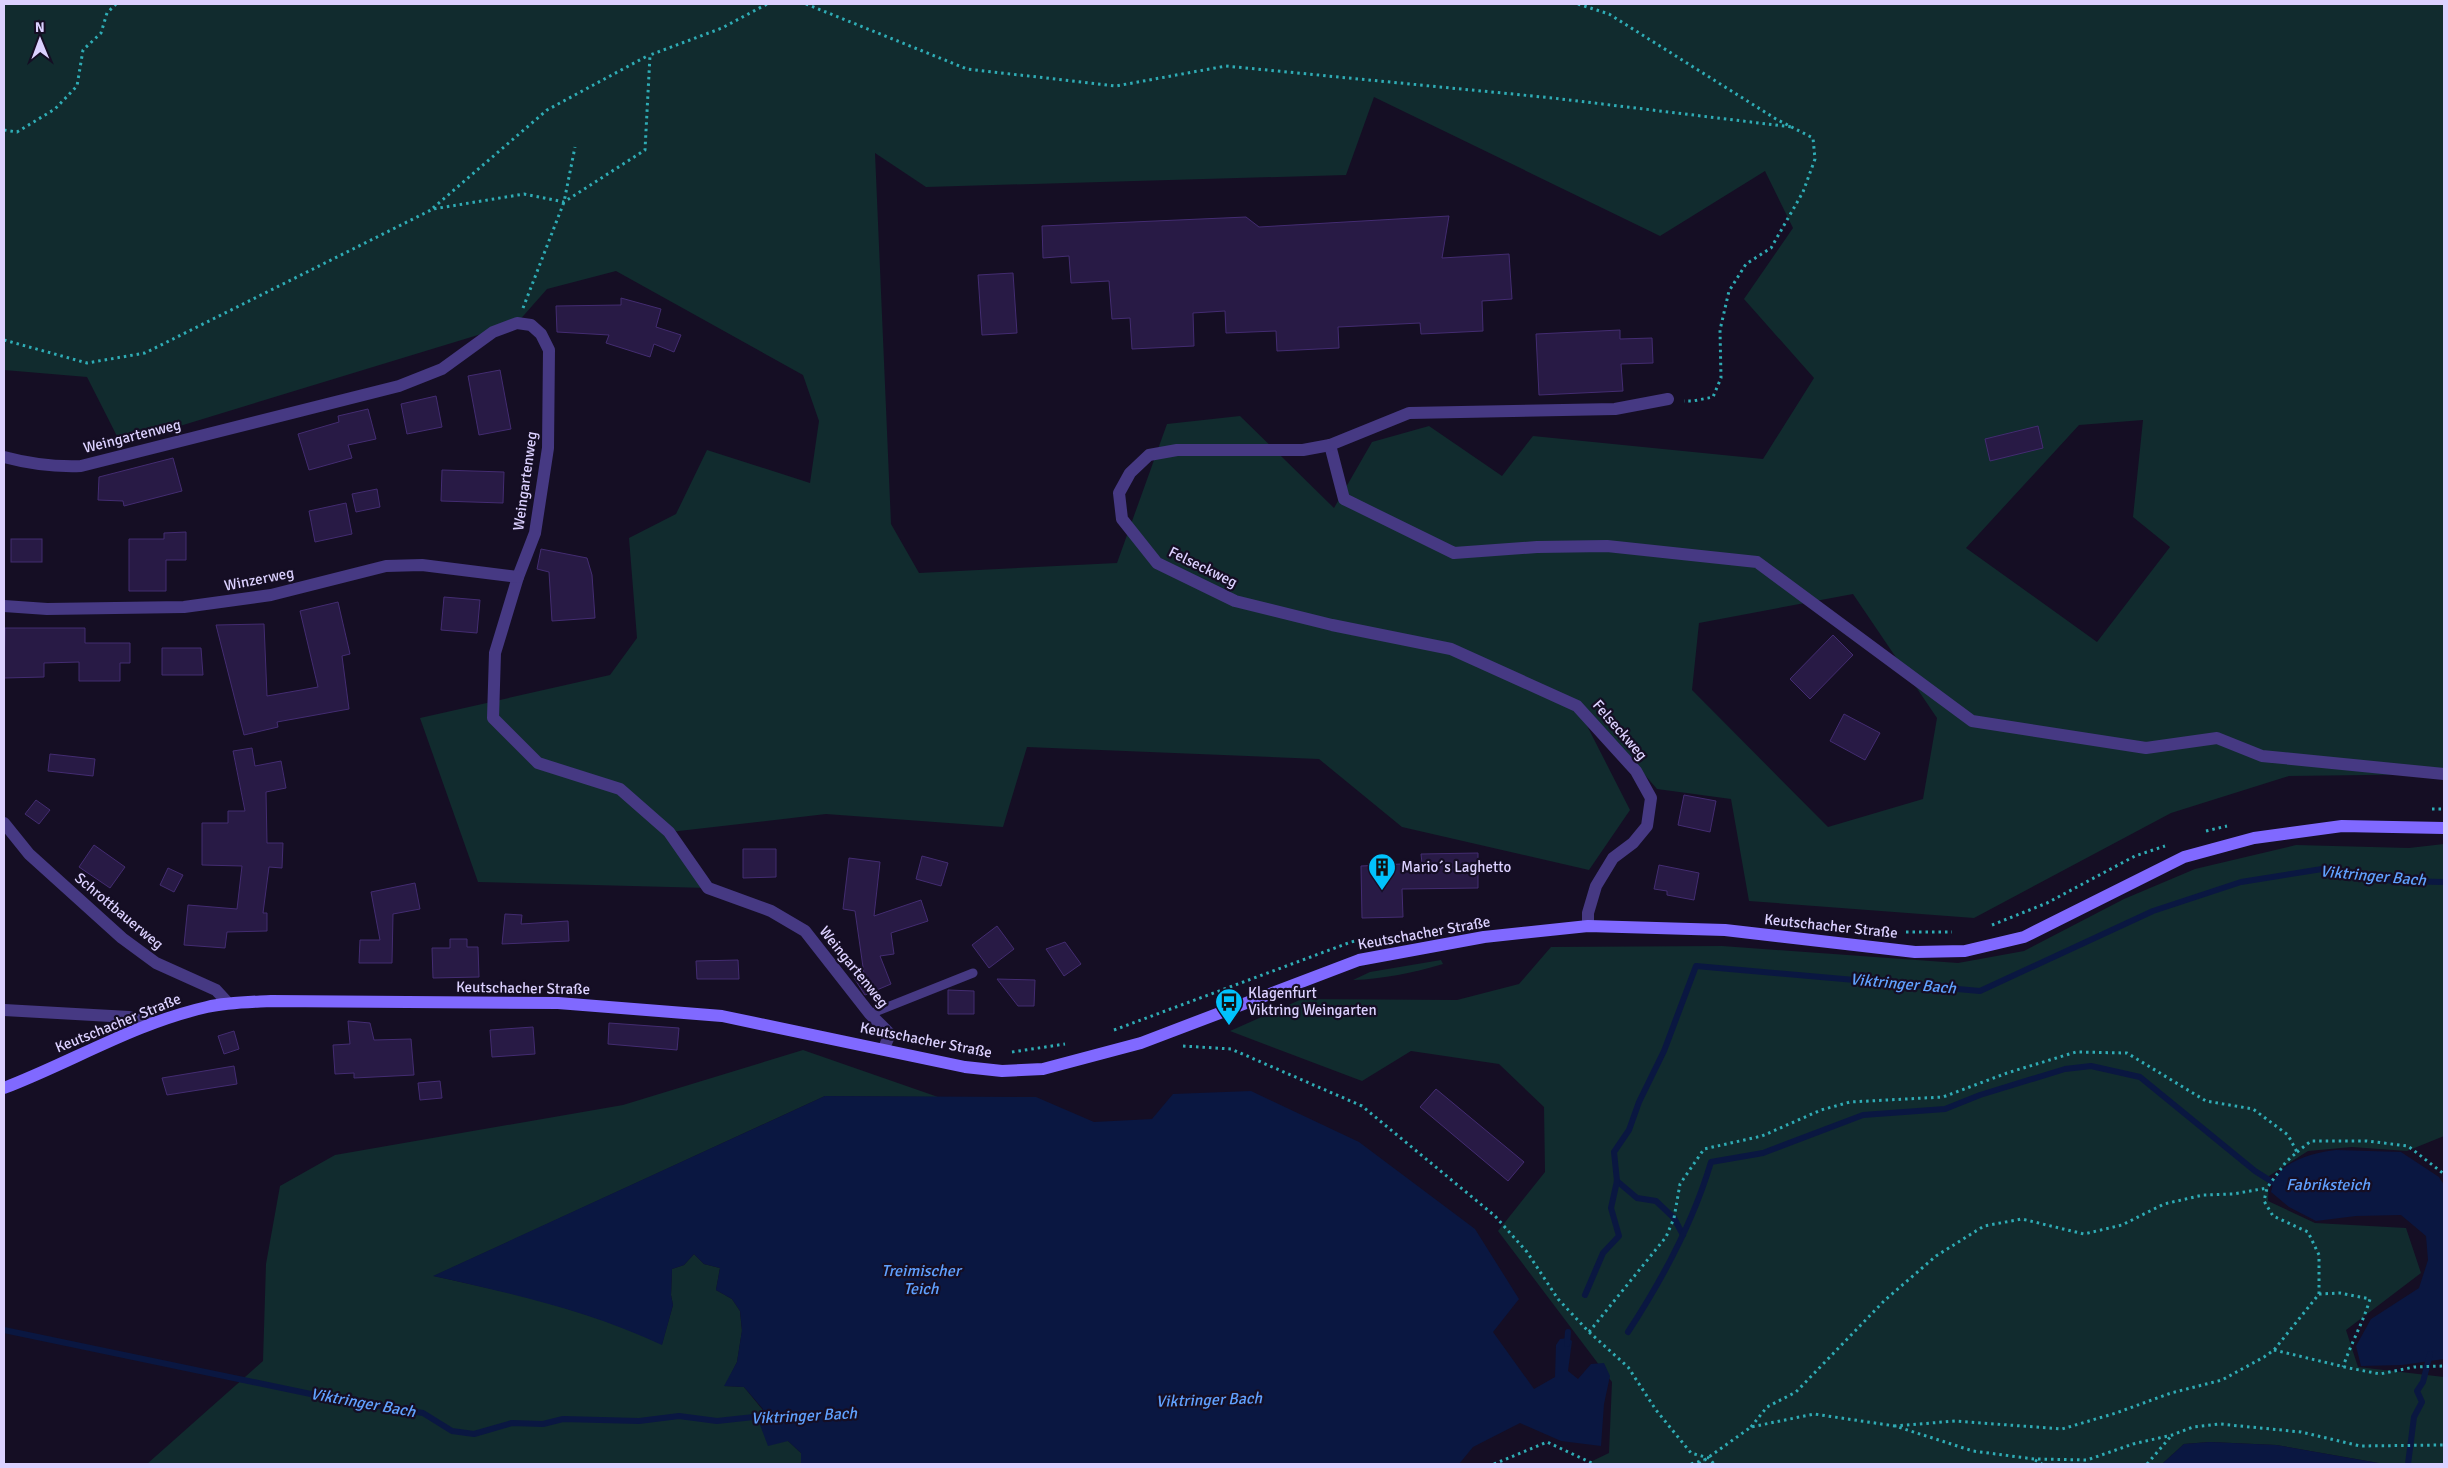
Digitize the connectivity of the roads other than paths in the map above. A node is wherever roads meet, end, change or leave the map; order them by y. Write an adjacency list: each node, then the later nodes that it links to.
1 (1668, 399): 2 (street, Felseckweg)
2 (1330, 445): 6 (street); 9 (street, Felseckweg)
3 (4, 457): 4 (street, Weingartenweg)
4 (518, 577): 5 (street, Winzerweg); 13 (street, Weingartenweg)
5 (4, 606)
6 (2444, 774)
7 (4, 823): 11 (street, Schrottbauerweg)
8 (2444, 828): 9 (main road, Keutschacher Straße)
9 (1588, 926): 15 (main road, Keutschacher Straße)
10 (973, 974): 13 (lane)
11 (228, 1003): 14 (main road, Keutschacher Straße); 15 (main road, Keutschacher Straße)
12 (4, 1010): 14 (street)
13 (870, 1014): 15 (street, Weingartenweg)
14 (152, 1024): 16 (main road, Keutschacher Straße)
15 (884, 1048)
16 (4, 1088)

